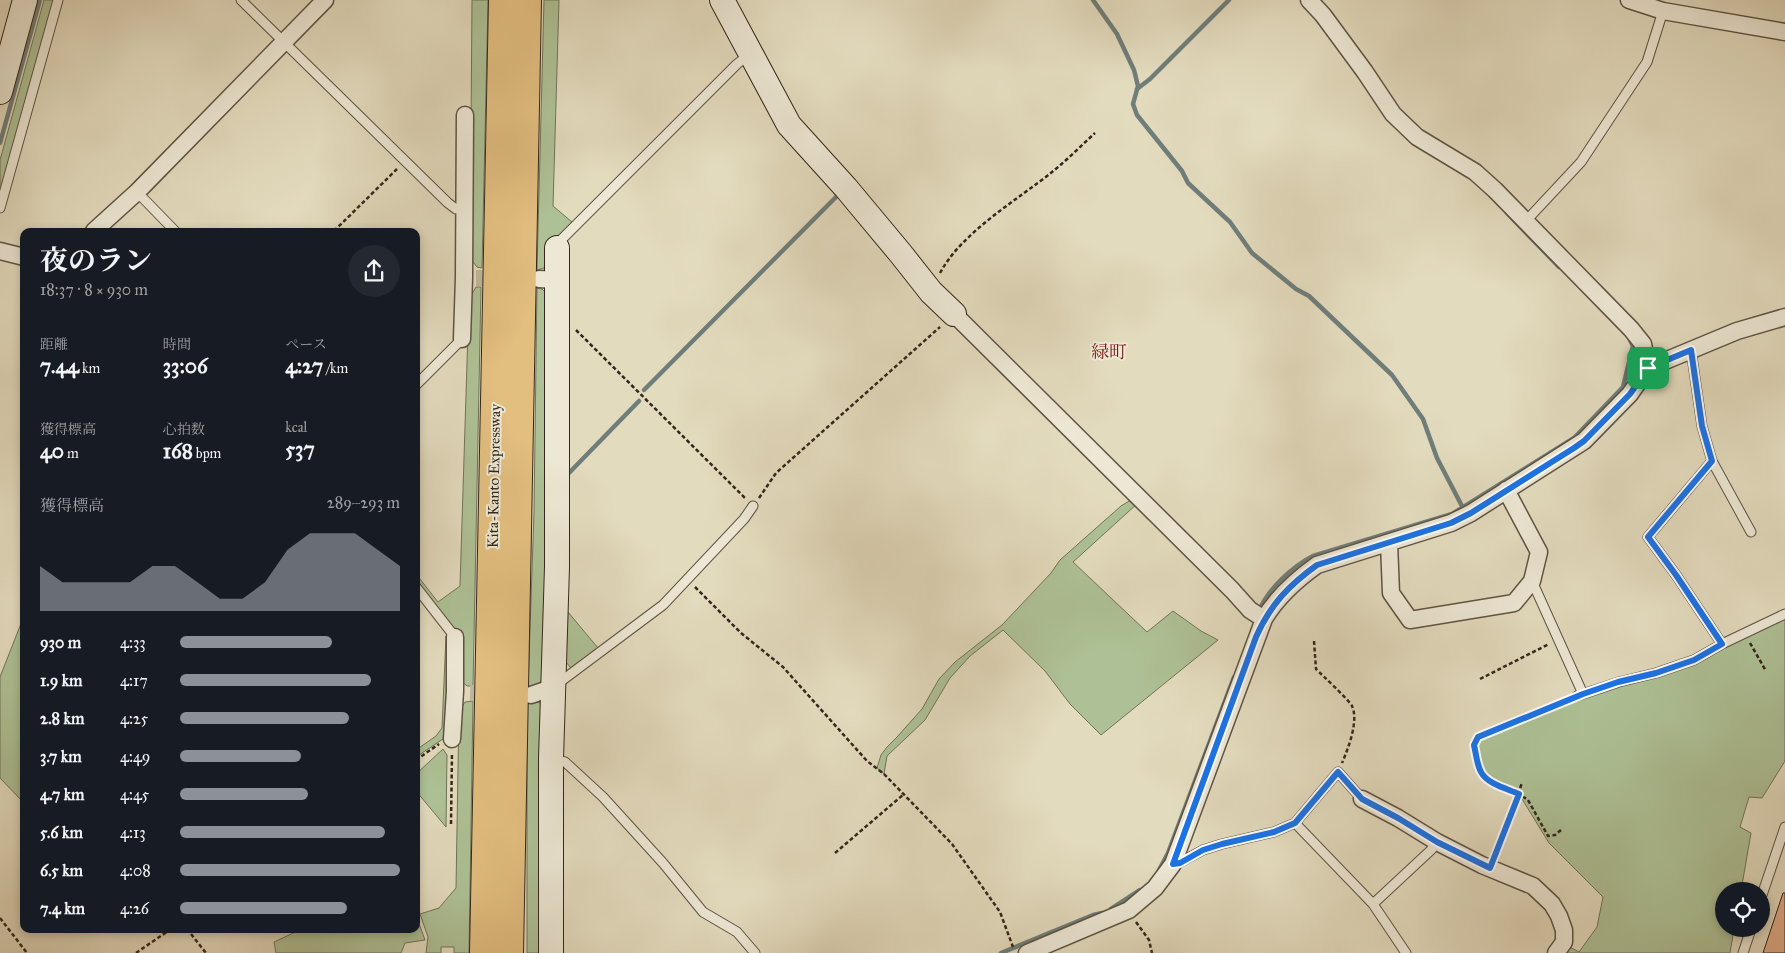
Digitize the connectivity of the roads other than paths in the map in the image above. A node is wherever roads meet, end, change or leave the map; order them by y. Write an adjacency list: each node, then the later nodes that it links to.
1 (25, 0): 14 (street)
2 (58, 0): 17 (lane)
3 (241, 0): 12 (lane)
4 (325, 0): 12 (street)
5 (503, 0): 55 (highway, Kita-Kanto Expressway)
6 (527, 0): 56 (highway, Kita-Kanto Expressway)
7 (722, 0): 13 (street)
8 (1310, 0): 19 (street)
9 (1630, 0): 10 (street)
10 (1662, 11): 11 (street); 19 (lane)
11 (1785, 32)
12 (284, 41): 16 (street); 18 (lane)
13 (750, 54): 22 (lane); 25 (street)
14 (0, 92)
15 (465, 115): 18 (street)
16 (137, 192): 20 (street); 21 (lane)
17 (0, 208)
18 (464, 209): 27 (street)
19 (1525, 222): 29 (street)
20 (97, 228)
21 (172, 228)
22 (558, 248): 42 (street)
23 (0, 251): 24 (street)
24 (20, 256)
25 (954, 314): 39 (street)
26 (1785, 316): 28 (street)
27 (462, 339): 30 (lane)
28 (1691, 350): 29 (street); 31 (lane)
29 (1648, 368): 32 (street)
30 (420, 381)
31 (1712, 461): 34 (lane); 41 (lane)
32 (1506, 490): 35 (street); 36 (street)
33 (753, 506): 42 (lane)
34 (1751, 532)
35 (1389, 543): 36 (street); 39 (street)
36 (1532, 581): 41 (lane)
37 (420, 592): 40 (lane)
38 (1785, 614): 41 (lane)
39 (1264, 619): 50 (street)
40 (455, 637): 44 (street)
41 (1722, 644)
42 (554, 686): 43 (street); 45 (street)
43 (532, 695)
44 (452, 739)
45 (551, 759): 57 (street); 58 (lane)
46 (1362, 799): 47 (lane); 49 (street)
47 (1295, 823): 50 (lane); 52 (lane)
48 (1785, 827): 51 (lane)
49 (1437, 842): 52 (lane); 61 (street)
50 (1173, 864): 54 (street)
51 (1766, 882)
52 (1373, 904): 60 (lane)
53 (1748, 937): 62 (lane)
54 (1058, 947): 59 (street)
55 (484, 953)
56 (509, 953)
57 (551, 953)
58 (755, 953)
59 (1026, 953)
60 (1406, 953)
61 (1556, 953)
62 (1743, 953)

